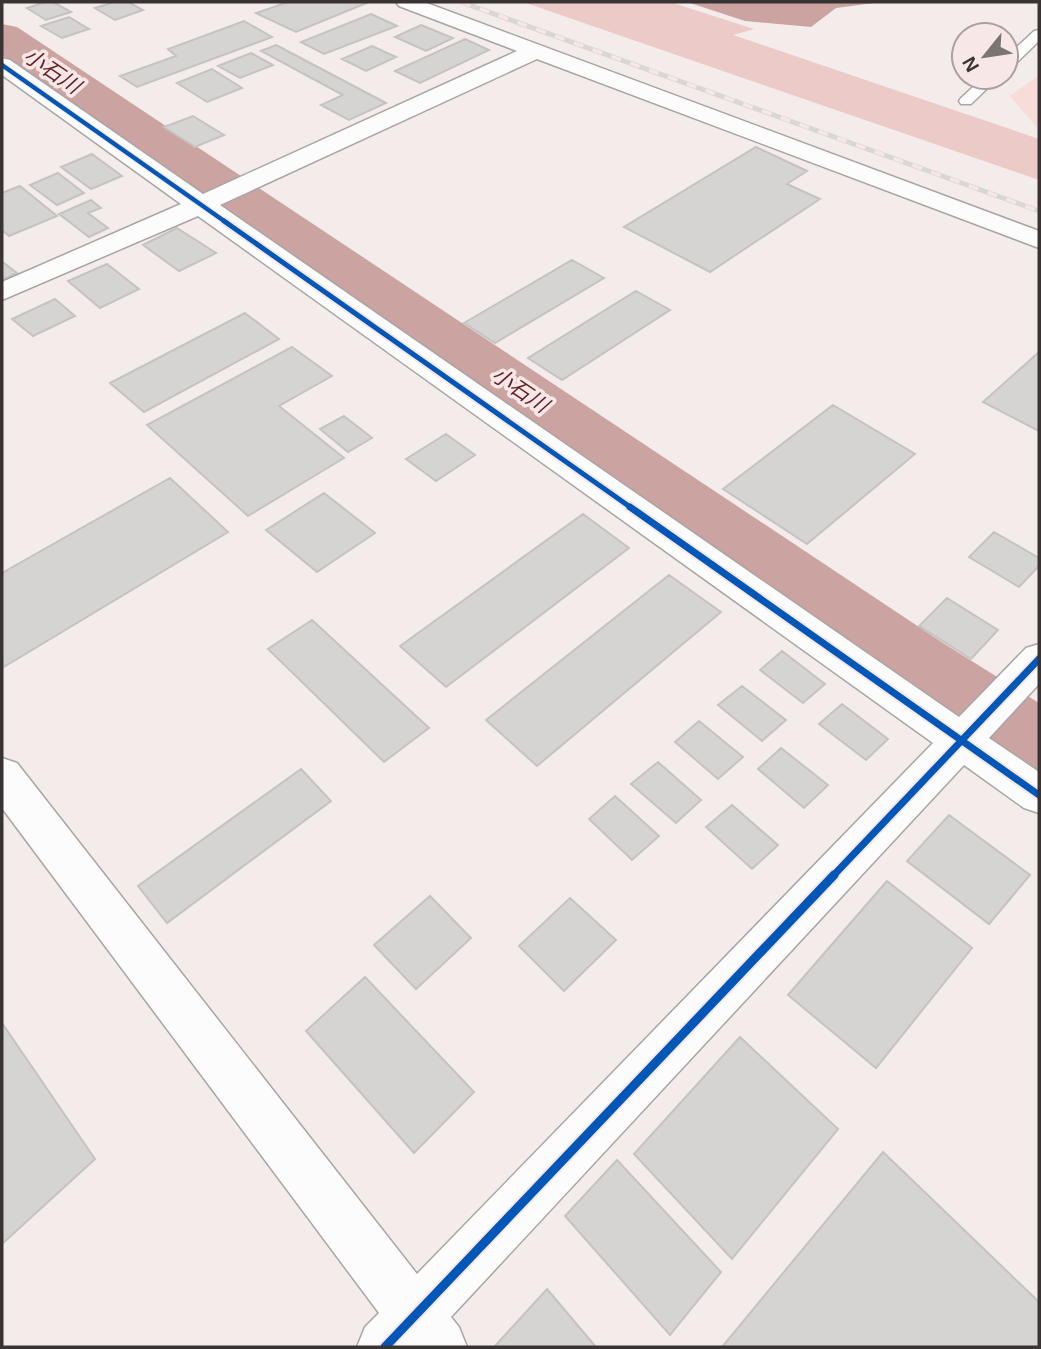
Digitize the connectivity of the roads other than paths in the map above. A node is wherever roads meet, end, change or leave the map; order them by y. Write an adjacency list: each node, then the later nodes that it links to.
1 (406, 2): 3 (street)
2 (1039, 34): 4 (lane)
3 (536, 51): 8 (street); 9 (street)
4 (1020, 52)
5 (2, 65): 8 (street)
6 (977, 91): 7 (lane)
7 (966, 101)
8 (202, 204): 10 (street); 12 (street)
9 (1039, 240)
10 (2, 292)
11 (1039, 659): 12 (street)
12 (960, 740): 14 (street); 15 (street)
13 (2, 776): 15 (street)
14 (1039, 795)
15 (413, 1337)

